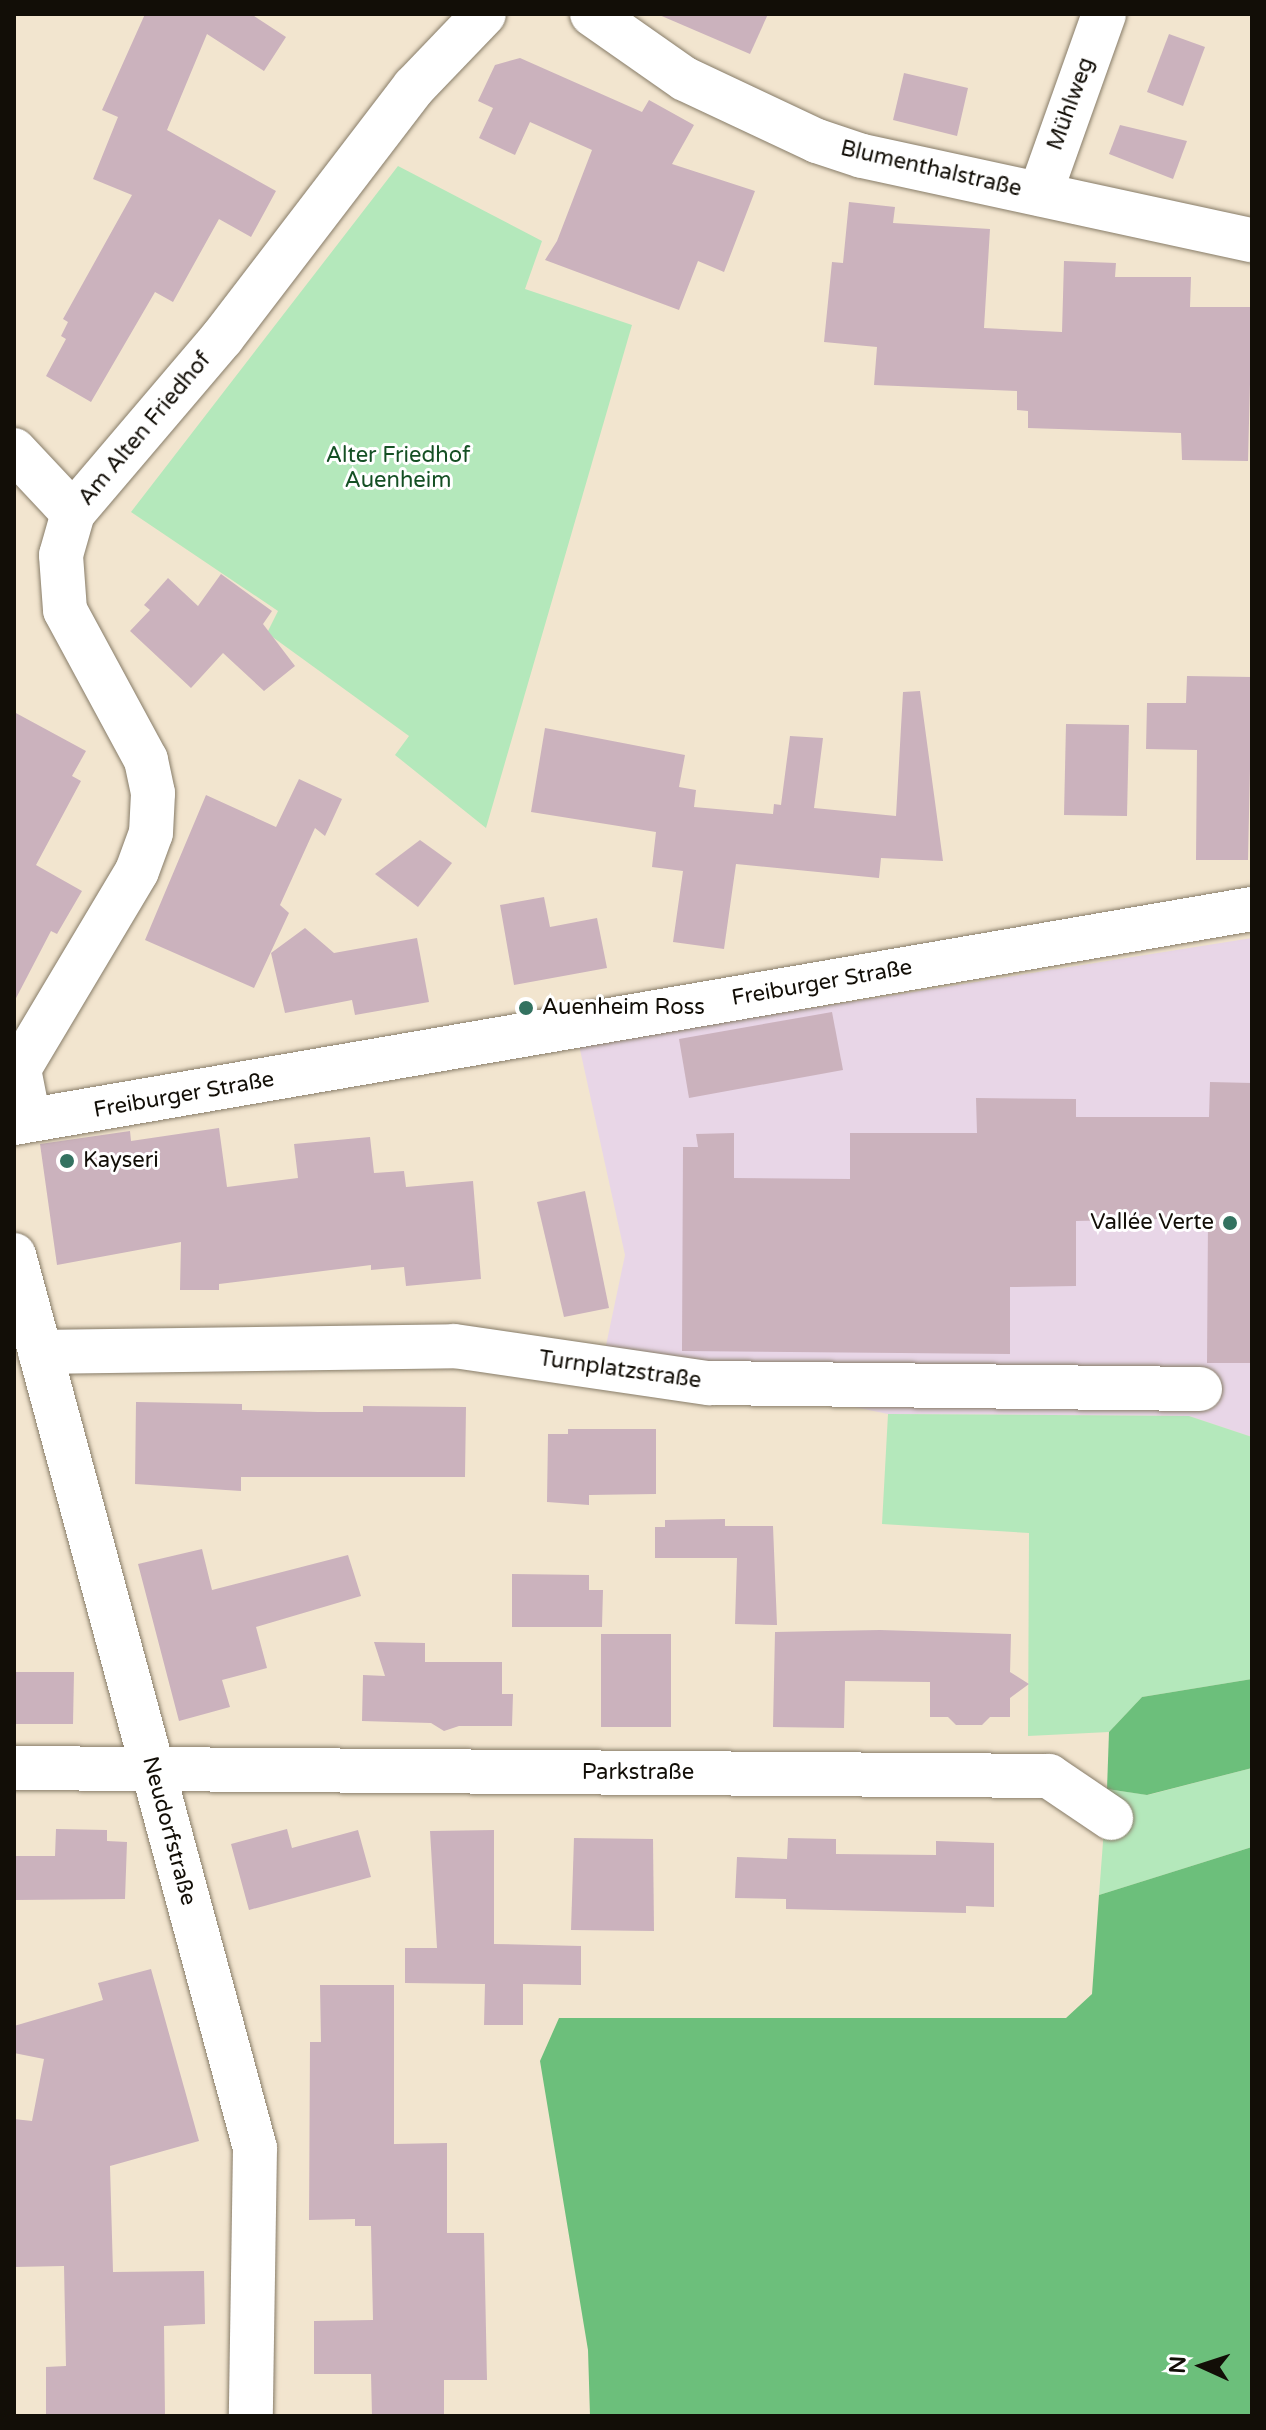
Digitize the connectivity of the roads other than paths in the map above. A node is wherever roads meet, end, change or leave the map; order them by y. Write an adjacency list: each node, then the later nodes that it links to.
1 (484, 14): 7 (street, Am Alten Friedhof)
2 (592, 14): 4 (street, Blumenthalstraße)
3 (1104, 14): 4 (street, Mühlweg)
4 (1040, 194): 5 (street, Blumenthalstraße)
5 (1252, 240)
6 (20, 469): 7 (street)
7 (73, 513): 9 (street, Am Alten Friedhof)
8 (1252, 909): 9 (street, Freiburger Straße)
9 (22, 1122)
10 (14, 1255): 11 (street, Neudorfstraße)
11 (40, 1352): 12 (street, Turnplatzstraße); 14 (street, Neudorfstraße)
12 (1200, 1389)
13 (14, 1768): 14 (street, Parkstraße)
14 (152, 1769): 15 (street, Parkstraße); 16 (street, Neudorfstraße)
15 (1111, 1818)
16 (251, 2416)

